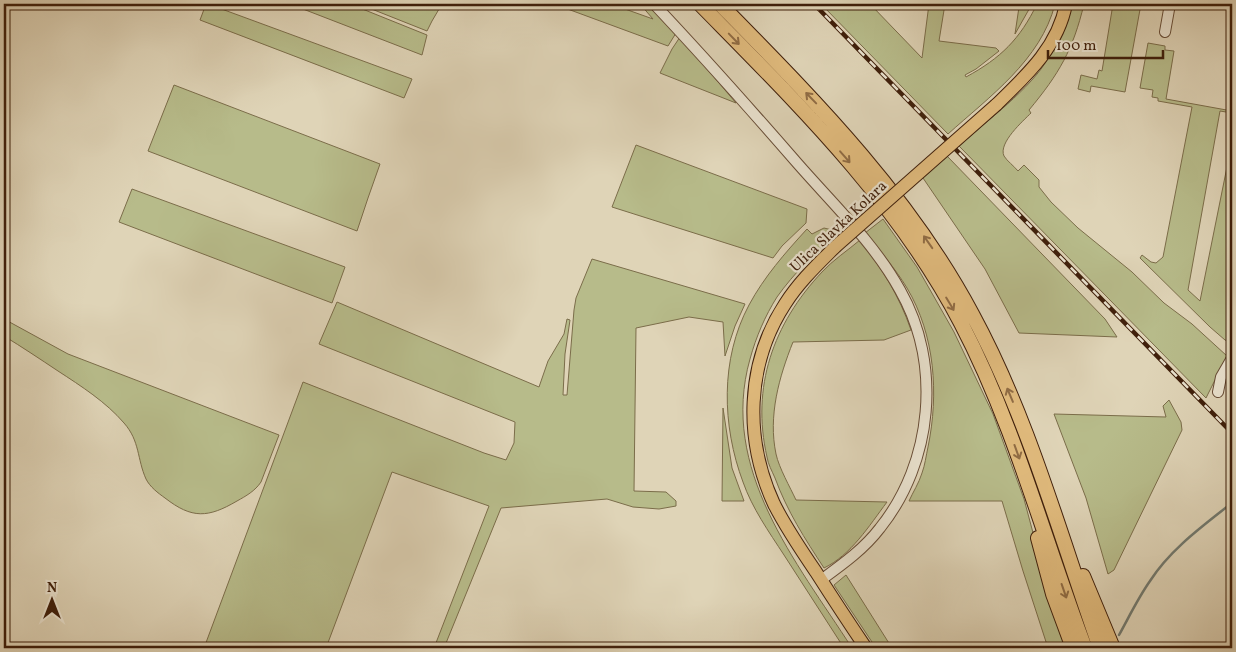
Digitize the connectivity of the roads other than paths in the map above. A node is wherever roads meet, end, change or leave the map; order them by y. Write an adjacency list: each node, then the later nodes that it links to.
1 (654, 4): 11 (street)
2 (700, 4): 9 (highway, one-way to 9)
3 (720, 4): 10 (highway, one-way to 3)
4 (1066, 4): 11 (main road, Ulica Slavka Kolara, bridge)
5 (1170, 4): 6 (street)
6 (1165, 32)
7 (1232, 358): 8 (street)
8 (1218, 392)
9 (1027, 479): 13 (highway); 14 (highway, one-way to 14)
10 (1057, 523): 15 (highway); 16 (highway)
11 (821, 580): 12 (main road, Ulica Slavka Kolara)
12 (866, 648)
13 (1073, 648)
14 (1085, 648)
15 (1100, 648)
16 (1113, 648)

